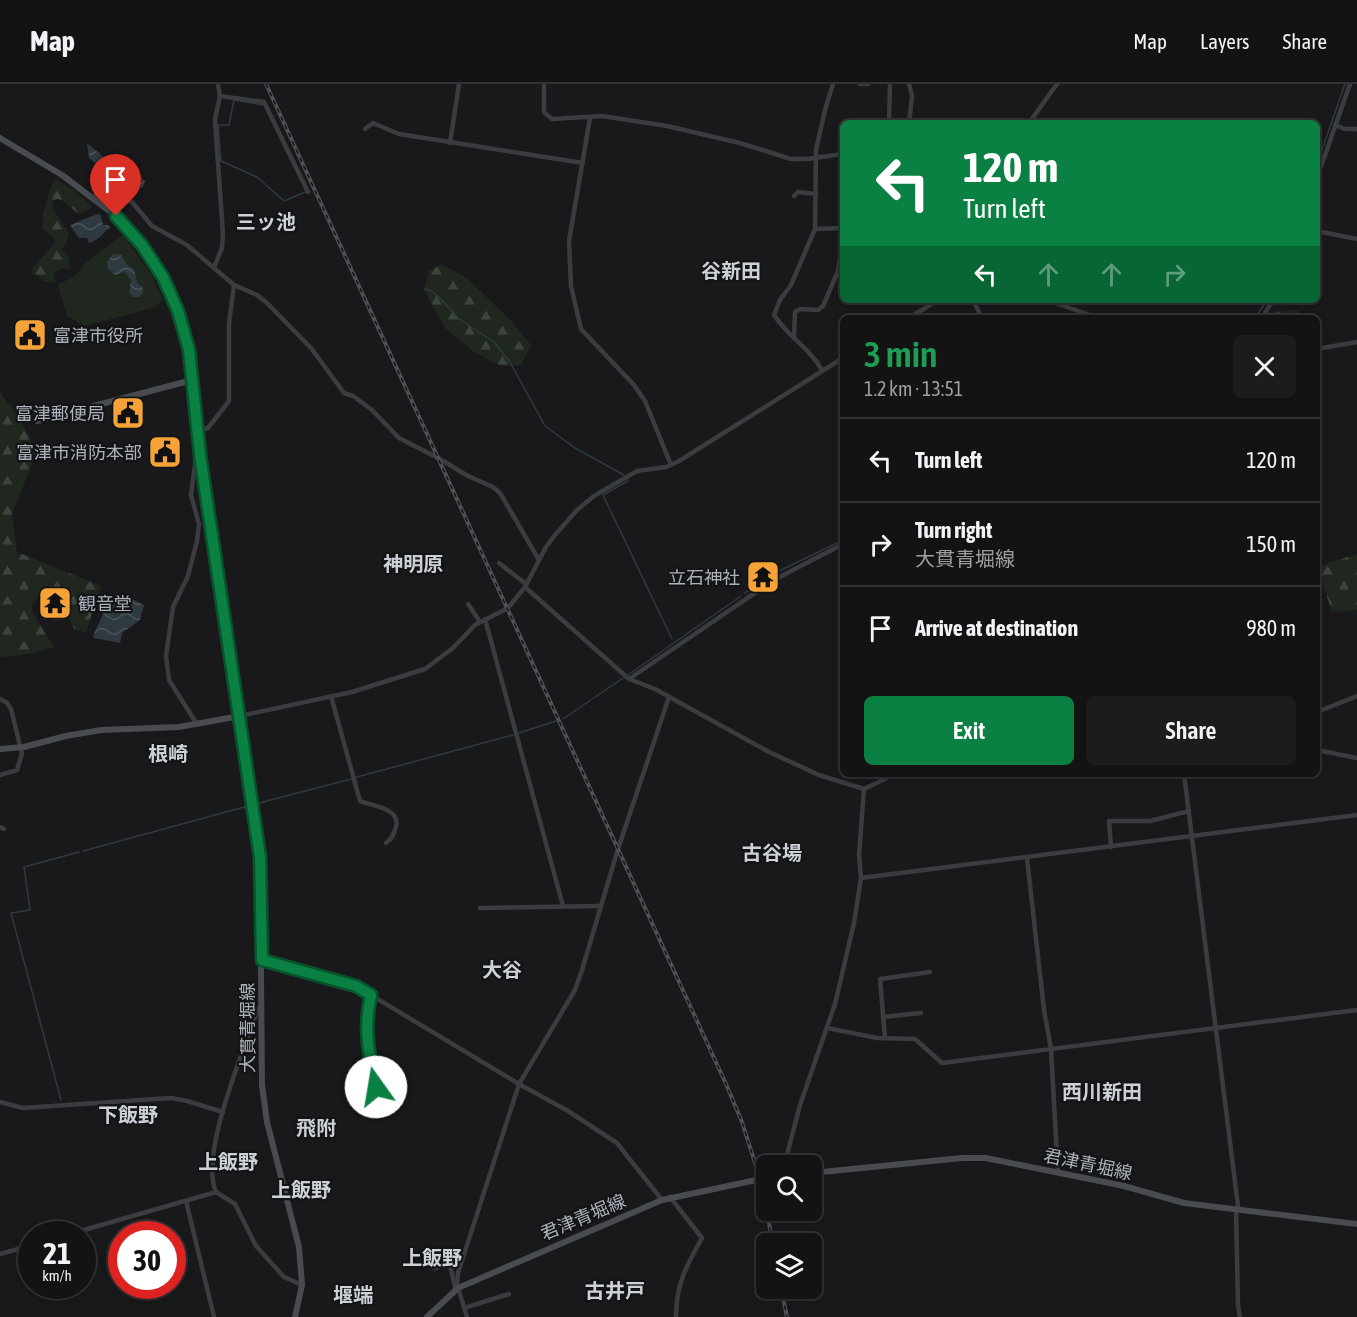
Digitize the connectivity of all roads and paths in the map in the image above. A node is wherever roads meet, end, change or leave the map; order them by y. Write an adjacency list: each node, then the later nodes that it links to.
1 (218, 84): 11 (street)
2 (459, 84): 22 (street)
3 (544, 84): 14 (street)
4 (833, 84): 13 (street)
5 (860, 84): 6 (street)
6 (868, 84)
7 (909, 84): 16 (street)
8 (1057, 84): 17 (street)
9 (1350, 84): 18 (street)
10 (890, 86): 15 (street)
11 (220, 96): 27 (street); 36 (street)
12 (817, 109): 13 (street)
13 (825, 110): 24 (street)
14 (590, 118): 24 (street); 25 (street)
15 (889, 120)
16 (909, 120)
17 (1031, 120)
18 (1335, 125): 20 (street); 26 (street)
19 (365, 129): 22 (street)
20 (1357, 129)
21 (0, 138): 30 (main road, 大貫青堀線)
22 (450, 143): 25 (street)
23 (840, 154): 24 (street)
24 (817, 158): 28 (street)
25 (583, 163): 42 (street)
26 (1320, 169)
27 (308, 192)
28 (816, 194): 29 (street); 32 (street)
29 (794, 196)
30 (93, 197): 36 (street); 49 (main road, 大貫青堀線)
31 (840, 228): 32 (street)
32 (815, 229): 44 (street)
33 (1320, 232): 34 (street)
34 (1357, 239)
35 (840, 258): 44 (street)
36 (214, 267): 37 (street)
37 (234, 285): 51 (street); 55 (street)
38 (933, 303): 40 (street)
39 (1056, 303): 41 (street)
40 (914, 315)
41 (1090, 315)
42 (581, 329): 43 (street); 53 (street)
43 (574, 335)
44 (794, 338): 48 (street)
45 (1357, 342): 46 (street)
46 (1320, 348)
47 (840, 360): 48 (street)
48 (822, 370): 53 (street)
49 (192, 380): 50 (main road); 51 (main road, 大貫青堀線)
50 (37, 421)
51 (197, 431): 52 (main road, 大貫青堀線)
52 (200, 455): 66 (main road, 大貫青堀線); 67 (street)
53 (671, 465): 55 (street)
54 (840, 546): 60 (street)
55 (539, 560): 57 (street)
56 (499, 563): 57 (street)
57 (525, 585): 59 (street); 60 (street)
58 (468, 604): 59 (street)
59 (483, 620): 61 (street); 83 (street)
60 (629, 679): 63 (street)
61 (331, 696): 66 (street); 79 (street)
62 (1357, 696): 65 (street)
63 (669, 697): 75 (street); 84 (street)
64 (0, 699): 68 (street)
65 (1320, 711)
66 (240, 716): 67 (main road); 86 (main road, 大貫青堀線)
67 (197, 724): 68 (main road)
68 (21, 747): 69 (main road); 72 (street)
69 (0, 749)
70 (1320, 751): 71 (street)
71 (1357, 758)
72 (0, 775)
73 (886, 777): 75 (street)
74 (1184, 777): 76 (street)
75 (864, 789): 82 (street)
76 (1189, 811): 78 (street); 80 (street)
77 (1357, 815): 78 (street)
78 (1193, 836): 80 (street); 93 (street)
79 (386, 843)
80 (1111, 847): 81 (street)
81 (1027, 858): 82 (street); 96 (street)
82 (861, 878): 94 (street)
83 (563, 906): 84 (street); 85 (street)
84 (600, 906): 97 (street)
85 (480, 908)
86 (262, 960): 88 (street); 89 (main road, 大貫青堀線)
87 (930, 972): 92 (street)
88 (371, 995): 97 (street); 100 (street)
89 (262, 1003): 99 (street); 115 (main road, 大貫青堀線)
90 (1357, 1010): 93 (street)
91 (921, 1013): 92 (street)
92 (883, 1017): 95 (street)
93 (1216, 1027): 96 (street); 109 (street)
94 (827, 1028): 95 (street); 101 (street)
95 (885, 1038): 96 (street)
96 (1051, 1049): 103 (street)
97 (519, 1084): 107 (street); 116 (street)
98 (0, 1102): 99 (street)
99 (223, 1112): 105 (street)
100 (383, 1114)
101 (787, 1155)
102 (822, 1172): 103 (main road, 君津青堀線)
103 (1058, 1173): 109 (main road, 君津青堀線)
104 (756, 1180): 106 (main road, 君津青堀線)
105 (216, 1192): 108 (street); 115 (street)
106 (670, 1197): 107 (main road, 君津青堀線); 123 (street)
107 (662, 1200): 116 (main road, 君津青堀線)
108 (186, 1201): 111 (street); 119 (street)
109 (1236, 1210): 110 (main road, 君津青堀線); 124 (street)
110 (1357, 1224)
111 (96, 1227)
112 (18, 1249): 113 (street)
113 (0, 1254)
114 (434, 1268): 116 (street)
115 (302, 1285): 120 (main road, 大貫青堀線)
116 (456, 1289): 118 (street); 121 (main road, 君津青堀線)
117 (508, 1294): 118 (street)
118 (464, 1308): 122 (street)
119 (214, 1317)
120 (295, 1317)
121 (427, 1317)
122 (467, 1317)
123 (676, 1317)
124 (1240, 1317)

